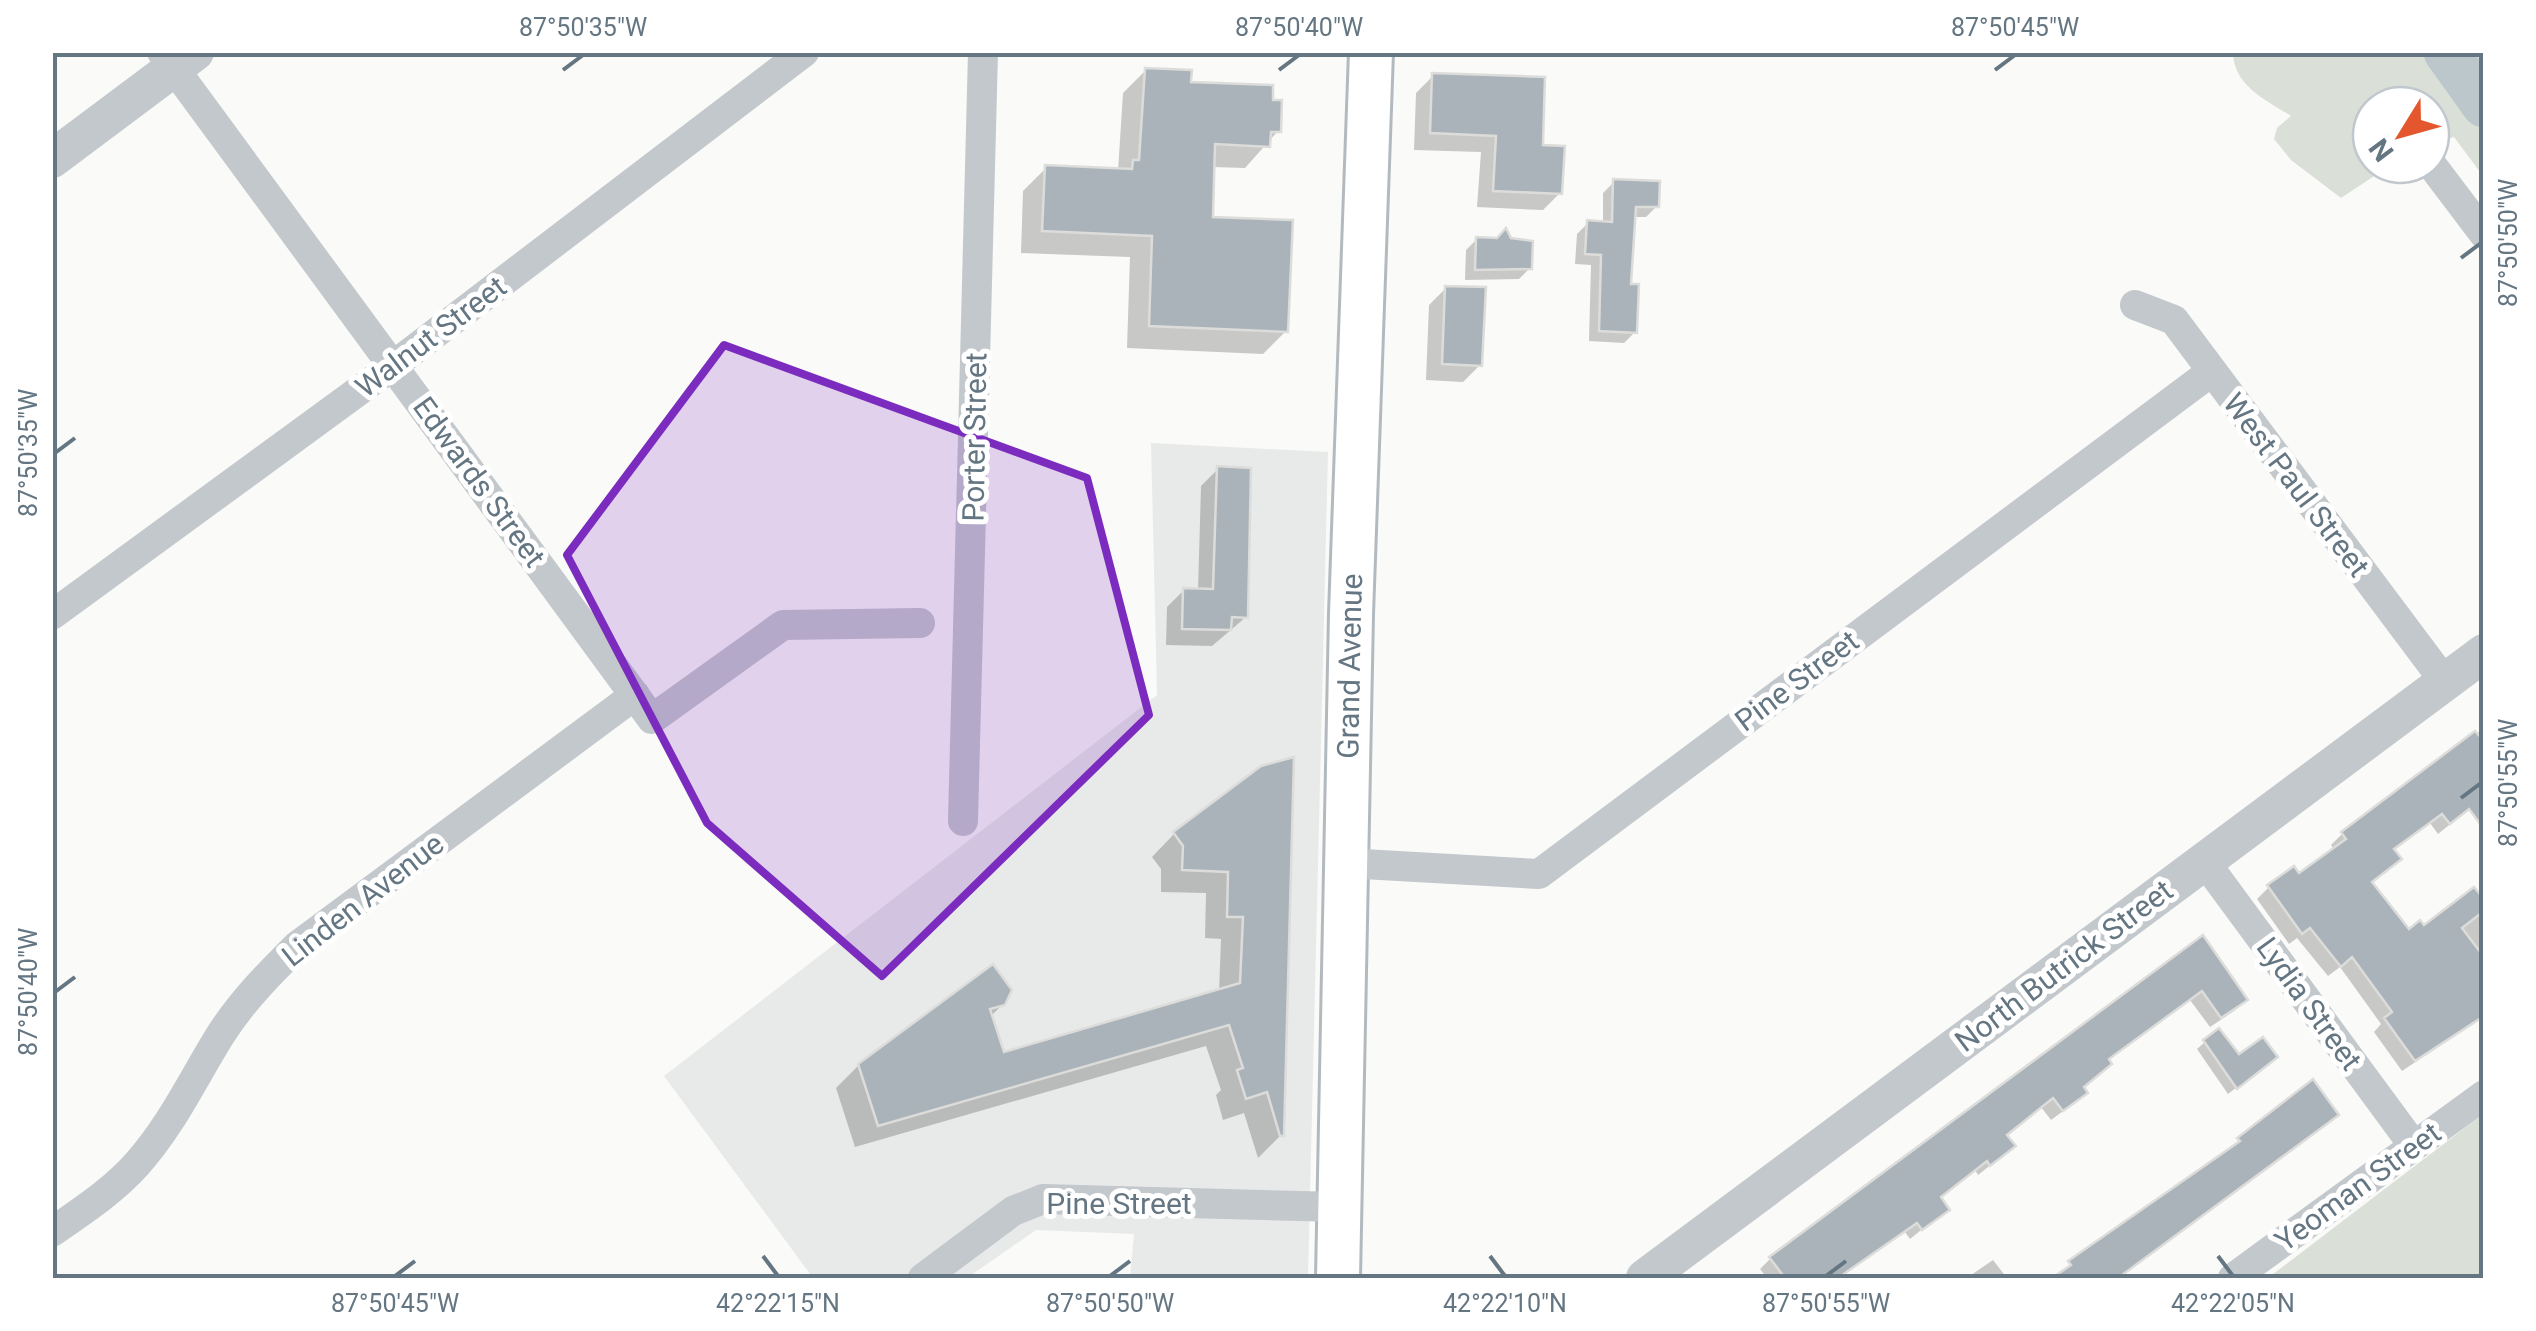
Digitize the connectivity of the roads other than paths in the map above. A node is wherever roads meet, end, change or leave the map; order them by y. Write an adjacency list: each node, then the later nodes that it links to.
1 (804, 52): 9 (street, Walnut Street)
2 (982, 52): 16 (street, Porter Street)
3 (1371, 52): 18 (main road, Grand Avenue)
4 (177, 58): 5 (street); 9 (street, Edwards Street)
5 (52, 159)
6 (2447, 185): 7 (street)
7 (2484, 234)
8 (2136, 305): 10 (street, West Paul Street)
9 (394, 366): 11 (street, Walnut Street); 15 (street, Edwards Street)
10 (2211, 372): 14 (street, West Paul Street); 18 (street, Pine Street)
11 (52, 616)
12 (920, 623): 15 (street, Linden Avenue)
13 (2484, 653): 14 (street, North Butrick Street)
14 (2444, 682): 17 (street, North Butrick Street)
15 (644, 707): 22 (street, Linden Avenue)
16 (963, 820)
17 (2204, 862): 20 (street, Lydia Street); 25 (street, North Butrick Street)
18 (1345, 863): 21 (main road, Grand Avenue)
19 (2484, 1095): 20 (street, Yeoman Street)
20 (2414, 1146): 26 (street, Yeoman Street)
21 (1339, 1207): 23 (street, Pine Street); 24 (main road, Grand Avenue)
22 (52, 1232)
23 (923, 1278)
24 (1338, 1278)
25 (1645, 1278)
26 (2233, 1278)

